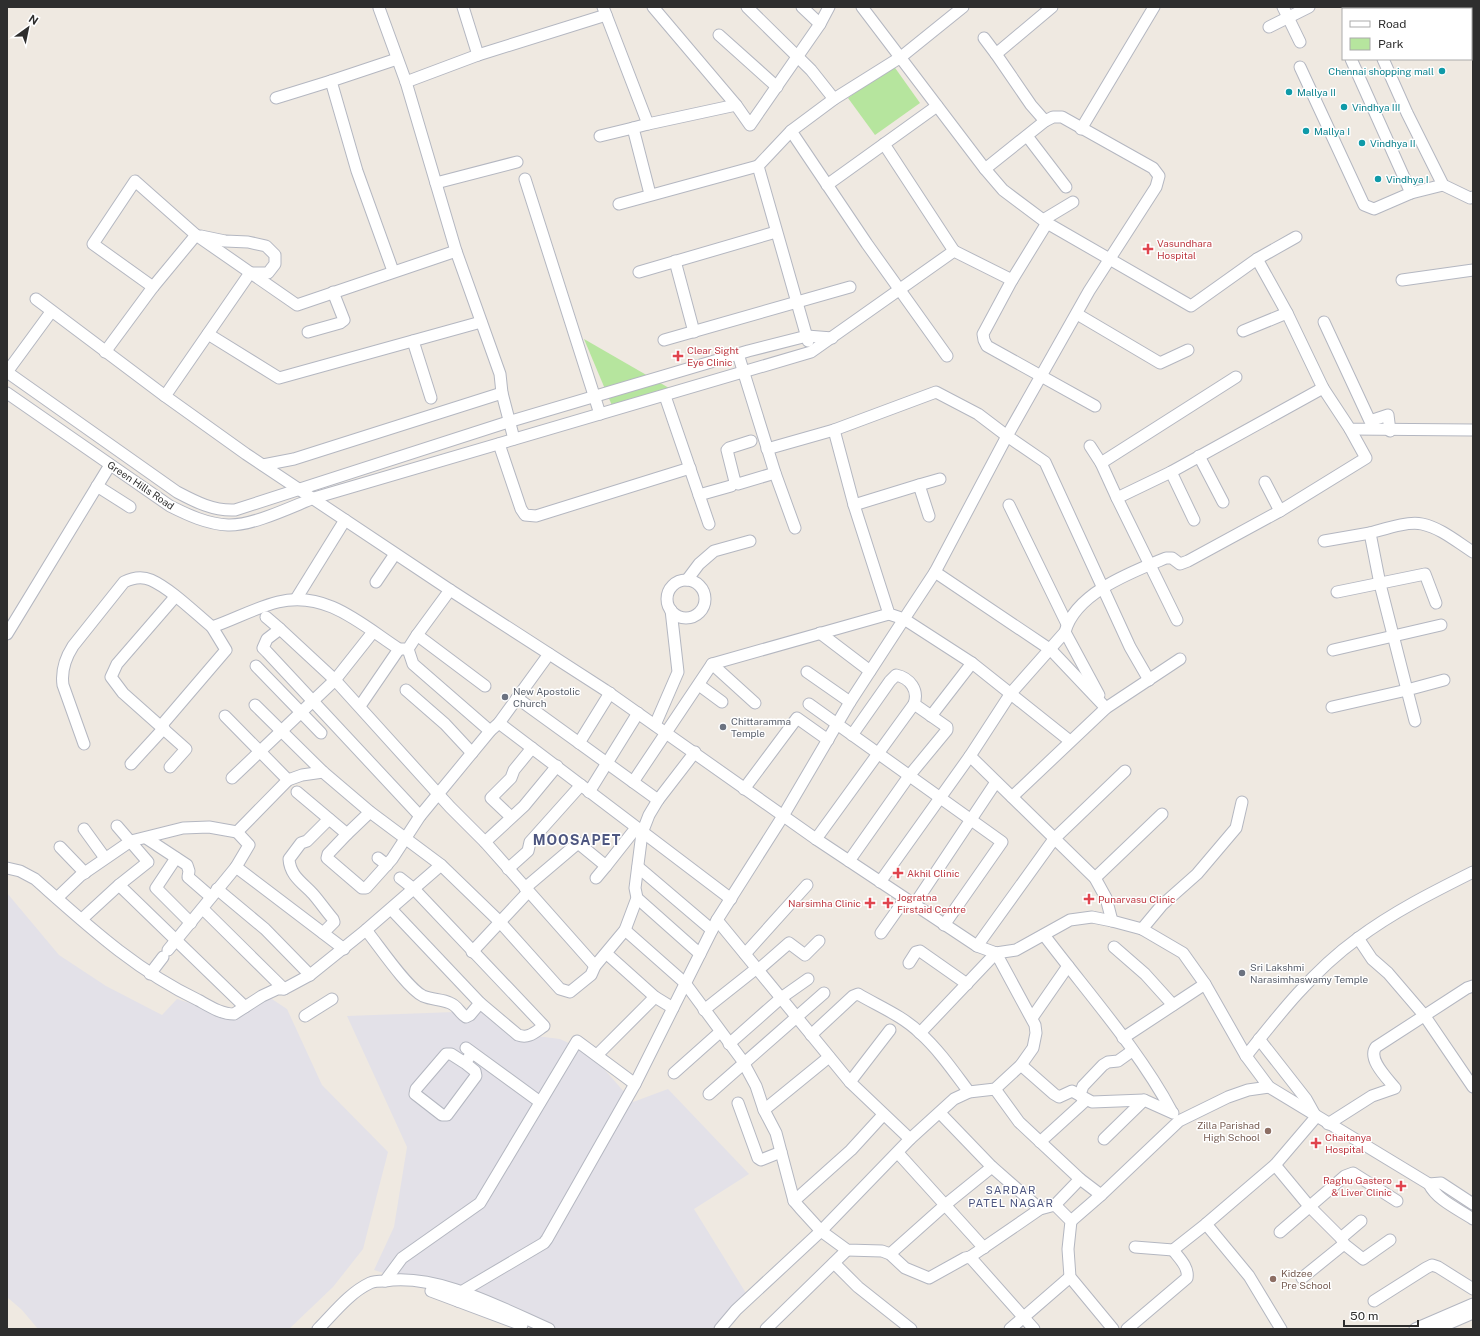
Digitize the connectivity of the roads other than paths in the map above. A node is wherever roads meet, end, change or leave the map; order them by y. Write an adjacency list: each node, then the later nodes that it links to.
1 (463, 7): 21 (street)
2 (653, 7): 33 (street)
3 (747, 7): 22 (street)
4 (802, 7): 15 (street)
5 (829, 7): 15 (street)
6 (862, 7): 23 (street)
7 (963, 7): 23 (street)
8 (1052, 7): 20 (street)
9 (1154, 7): 38 (street)
10 (1283, 7): 14 (street)
11 (1309, 7): 14 (street)
12 (379, 8): 24 (street)
13 (604, 11): 21 (street); 36 (street)
14 (1287, 18): 16 (street); 19 (street)
15 (820, 24): 22 (street)
16 (1269, 27)
17 (719, 35): 30 (street)
18 (984, 38): 20 (street)
19 (1300, 42)
20 (996, 54): 35 (street)
21 (478, 55): 29 (street)
22 (797, 56): 30 (street); 32 (street)
23 (900, 57): 32 (street); 34 (street)
24 (397, 59): 28 (street); 29 (street)
25 (1351, 60): 51 (street)
26 (1384, 60): 49 (street)
27 (1300, 67): 51 (street)
28 (331, 81): 31 (street); 66 (street)
29 (406, 82): 47 (street)
30 (777, 87): 33 (street)
31 (276, 98)
32 (834, 99): 39 (street)
33 (736, 105): 36 (street)
34 (937, 106): 42 (street); 45 (street)
35 (1045, 121): 38 (street); 41 (street)
36 (648, 124): 37 (street)
37 (633, 128): 40 (street); 52 (street)
38 (1081, 129): 63 (street)
39 (791, 131): 44 (street); 48 (street)
40 (600, 136)
41 (1027, 136): 45 (street); 50 (street)
42 (884, 144): 48 (street); 61 (street)
43 (516, 162): 47 (street)
44 (758, 166): 52 (street); 57 (street)
45 (985, 169): 56 (street)
46 (525, 179): 105 (street)
47 (436, 183): 60 (street)
48 (827, 185): 73 (street)
49 (1443, 185): 51 (street); 53 (street)
50 (1066, 187)
51 (1411, 193)
52 (650, 194): 55 (street)
53 (1473, 197)
54 (1073, 202): 56 (street)
55 (619, 204)
56 (1045, 222): 63 (street); 69 (street)
57 (776, 232): 64 (street); 77 (street)
58 (196, 235): 68 (street); 68 (street); 71 (street); 71 (street)
59 (1296, 237): 62 (street)
60 (456, 251): 66 (street); 81 (street)
61 (954, 251): 69 (street); 73 (street, Green Hills Road)
62 (1257, 259): 63 (street); 79 (street)
63 (1110, 260): 80 (street)
64 (675, 261): 67 (street); 85 (street)
65 (1473, 270): 70 (street)
66 (393, 271): 74 (street)
67 (639, 272)
68 (250, 273): 74 (street); 86 (street)
69 (1012, 280): 98 (street)
70 (1402, 280)
71 (153, 287): 92 (street)
72 (850, 287): 77 (street)
73 (902, 289): 88 (street, Green Hills Road); 95 (street)
74 (334, 294): 76 (street); 84 (street)
75 (36, 299): 78 (street)
76 (320, 301)
77 (796, 302): 85 (street); 87 (street)
78 (51, 312): 92 (street); 96 (street)
79 (1286, 313): 83 (street); 100 (street)
80 (1076, 314): 91 (street); 98 (street)
81 (481, 322): 90 (street); 102 (street)
82 (1324, 322): 113 (street)
83 (1243, 331)
84 (308, 332)
85 (694, 332): 89 (street)
86 (208, 334): 90 (street); 103 (street)
87 (807, 336): 88 (street, Green Hills Road); 93 (street); 94 (street, Green Hills Road)
88 (832, 338): 93 (street, Green Hills Road)
89 (664, 340)
90 (413, 341): 106 (street)
91 (1188, 350)
92 (105, 352): 103 (street)
93 (811, 352): 97 (street, Green Hills Road)
94 (738, 354): 97 (street); 105 (street, Green Hills Road)
95 (947, 356)
96 (7, 372): 132 (street, Green Hills Road)
97 (743, 373): 104 (street, Green Hills Road); 119 (street)
98 (1040, 376): 107 (street); 114 (street)
99 (1236, 378): 121 (street)
100 (1323, 388): 110 (street); 120 (street)
101 (7, 393): 122 (street, Green Hills Road)
102 (502, 393): 109 (street); 123 (street)
103 (165, 396): 123 (street)
104 (665, 396): 108 (street, Green Hills Road); 124 (street)
105 (596, 397): 108 (street); 109 (street, Green Hills Road)
106 (431, 398)
107 (1095, 406)
108 (600, 414): 115 (street, Green Hills Road)
109 (508, 422): 115 (street); 132 (street, Green Hills Road)
110 (1350, 429): 113 (street); 140 (street)
111 (834, 430): 114 (street); 119 (street); 137 (street)
112 (1473, 430): 113 (street)
113 (1390, 431)
114 (1007, 436): 152 (street); 156 (street)
115 (514, 439): 117 (street, Green Hills Road)
116 (751, 441): 126 (street)
117 (499, 444): 124 (street); 134 (street, Green Hills Road)
118 (1090, 446): 121 (street)
119 (767, 450): 126 (street)
120 (1199, 456): 125 (street); 136 (street)
121 (1101, 463): 135 (street)
122 (110, 465): 130 (street); 134 (street, Green Hills Road)
123 (263, 465): 132 (street)
124 (690, 468): 133 (street)
125 (1171, 472): 135 (street); 143 (street)
126 (775, 473): 145 (street)
127 (940, 479): 129 (street)
128 (1265, 482): 140 (street)
129 (918, 485): 137 (street); 141 (street)
130 (97, 486): 139 (street); 173 (street)
131 (731, 486): 133 (street)
132 (299, 488): 134 (street)
133 (699, 495): 144 (street)
134 (314, 498): 142 (street)
135 (1117, 498): 151 (street)
136 (1223, 502)
137 (854, 505): 164 (street)
138 (1009, 505): 169 (street)
139 (130, 507)
140 (1280, 511): 151 (street)
141 (929, 516)
142 (345, 520): 150 (street); 160 (street)
143 (1194, 520)
144 (709, 524)
145 (795, 528)
146 (1370, 533): 148 (street); 149 (street); 155 (street)
147 (750, 541): 153 (street)
148 (1324, 541)
149 (1473, 552)
150 (395, 554): 154 (street); 157 (street)
151 (1149, 565): 156 (street); 166 (street)
152 (935, 572): 165 (street); 177 (street)
153 (687, 580): 162 (street); 162 (street)
154 (376, 582)
155 (1380, 584): 158 (street); 161 (street); 175 (street)
156 (1104, 588): 169 (street); 187 (street)
157 (450, 590): 174 (street); 179 (street)
158 (1337, 592)
159 (175, 596): 168 (street); 214 (street); 223 (street)
160 (296, 599): 163 (street); 171 (street)
161 (1436, 604)
162 (670, 610): 213 (street)
163 (262, 614): 168 (street); 170 (street)
164 (889, 614): 165 (street); 172 (street)
165 (904, 619): 181 (street); 184 (street)
166 (1177, 620)
167 (1441, 625): 175 (street)
168 (212, 627): 214 (street)
169 (1066, 628): 177 (street); 205 (street)
170 (280, 629): 186 (street); 196 (street)
171 (373, 632): 176 (street); 186 (street)
172 (820, 633): 182 (street); 184 (street)
173 (7, 634)
174 (417, 635): 176 (street); 190 (street)
175 (1393, 635): 178 (street); 192 (street)
176 (404, 649): 203 (street); 216 (street)
177 (1051, 650): 194 (street); 205 (street)
178 (1333, 650)
179 (549, 654): 193 (street); 195 (street)
180 (1180, 659): 187 (street)
181 (972, 663): 194 (street); 209 (street)
182 (712, 664): 189 (street); 199 (street)
183 (256, 666): 206 (street)
184 (870, 671): 198 (street)
185 (806, 672): 198 (street)
186 (336, 680): 196 (street); 203 (street)
187 (1149, 680): 205 (street)
188 (1444, 680): 192 (street)
189 (699, 685): 197 (street); 217 (street)
190 (485, 686)
191 (406, 690): 227 (street)
192 (1407, 690): 204 (street); 210 (street)
193 (610, 693): 207 (street); 222 (street)
194 (1011, 693): 221 (street); 229 (street)
195 (517, 698): 211 (street); 222 (street)
196 (313, 702): 206 (street); 251 (street)
197 (722, 702)
198 (850, 702): 212 (street)
199 (756, 703)
200 (809, 704): 212 (street)
201 (914, 704): 209 (street); 219 (street); 228 (street)
202 (256, 705): 215 (street)
203 (360, 706): 244 (street)
204 (1332, 707)
205 (1106, 708): 221 (street)
206 (301, 713): 215 (street); 218 (street)
207 (638, 713): 213 (street); 231 (street)
208 (224, 716): 225 (street)
209 (931, 716): 236 (street)
210 (1415, 721)
211 (499, 723): 216 (street); 224 (street)
212 (836, 724): 219 (street); 220 (street)
213 (655, 725): 217 (street)
214 (162, 727): 230 (street); 233 (street)
215 (282, 731): 225 (street); 235 (street)
216 (490, 731): 227 (street)
217 (666, 732): 226 (street); 239 (street)
218 (321, 733)
219 (852, 735): 228 (street)
220 (828, 740): 242 (street); 252 (street)
221 (1070, 741): 245 (street)
222 (578, 743): 231 (street)
223 (84, 744)
224 (532, 748): 232 (street); 253 (street)
225 (259, 752): 237 (street); 238 (street)
226 (694, 752): 242 (street); 247 (street)
227 (472, 753): 244 (street)
228 (878, 754): 236 (street); 263 (street)
229 (970, 756): 240 (street); 246 (street)
230 (131, 764)
231 (607, 764): 239 (street); 241 (street)
232 (557, 766): 241 (street); 253 (street)
233 (170, 767)
234 (1124, 771): 264 (street)
235 (323, 772): 238 (street); 249 (street)
236 (909, 776): 246 (street); 271 (street)
237 (232, 778)
238 (288, 780): 259 (street)
239 (634, 782): 247 (street)
240 (996, 782): 245 (street); 255 (street)
241 (585, 789): 258 (street); 278 (street)
242 (744, 789): 252 (street)
243 (297, 792): 254 (street)
244 (439, 794): 251 (street); 266 (street)
245 (1012, 797): 264 (street)
246 (939, 798): 255 (street); 284 (street)
247 (658, 800): 258 (street)
248 (1242, 802): 302 (street)
249 (370, 812): 260 (street); 262 (street)
250 (1162, 814): 283 (street)
251 (420, 816): 262 (street)
252 (783, 816): 263 (street); 292 (street)
253 (511, 817): 266 (street)
254 (329, 818): 260 (street); 305 (street)
255 (971, 820): 293 (street); 301 (street)
256 (117, 826): 265 (street)
257 (84, 829): 268 (street)
258 (639, 830): 274 (street); 276 (street); 292 (street)
259 (237, 832): 261 (street); 275 (street)
260 (347, 834): 272 (street)
261 (146, 838): 265 (street); 269 (street)
262 (407, 838): 272 (street); 273 (street)
263 (816, 839): 271 (street)
264 (1054, 839): 283 (street); 311 (street)
265 (131, 841): 268 (street); 285 (street)
266 (485, 842): 278 (street)
267 (60, 847): 280 (street)
268 (105, 858): 280 (street)
269 (176, 858): 289 (street); 299 (street)
270 (378, 858): 272 (street)
271 (849, 861): 284 (street)
272 (387, 865)
273 (441, 865): 287 (street); 298 (street)
274 (606, 866): 282 (street); 288 (street)
275 (236, 867): 289 (street); 305 (street)
276 (638, 867): 291 (street); 300 (street)
277 (7, 868): 290 (street)
278 (508, 869): 288 (street)
279 (1473, 872): 308 (street)
280 (85, 873): 290 (street)
281 (400, 878): 287 (street)
282 (596, 878)
283 (1095, 878): 297 (street)
284 (880, 882): 293 (street)
285 (120, 885): 296 (street); 309 (street)
286 (807, 886): 318 (street)
287 (414, 889): 295 (street); 314 (street)
288 (527, 890): 298 (street); 320 (street)
289 (214, 893): 294 (street); 324 (street)
290 (56, 898): 296 (street)
291 (637, 898): 304 (street); 317 (street)
292 (731, 899): 300 (street)
293 (909, 902): 301 (street); 306 (street)
294 (203, 909): 299 (street); 330 (street)
295 (391, 909): 303 (street); 335 (street)
296 (82, 919): 323 (street)
297 (1112, 921): 302 (street); 307 (street)
298 (500, 922): 314 (street); 320 (street)
299 (191, 923): 309 (street)
300 (714, 925): 317 (street); 318 (street)
301 (944, 925): 311 (street)
302 (1142, 929): 328 (street)
303 (366, 930): 313 (street); 335 (street)
304 (625, 930): 316 (street); 326 (street)
305 (323, 933): 313 (street)
306 (881, 933)
307 (1044, 935): 315 (street); 321 (street)
308 (1358, 938): 340 (street); 349 (street)
309 (176, 940): 323 (street); 337 (street)
310 (819, 941): 322 (street)
311 (978, 946): 315 (street)
312 (1114, 947): 336 (street)
313 (344, 949): 324 (street)
314 (472, 952): 335 (street)
315 (996, 953): 327 (street); 343 (street)
316 (607, 954): 320 (street); 332 (street)
317 (700, 954): 326 (street)
318 (745, 954): 322 (street)
319 (909, 963): 327 (street)
320 (596, 966)
321 (1068, 966): 343 (street); 348 (street)
322 (757, 969): 333 (street); 339 (street)
323 (150, 974): 337 (street)
324 (310, 975): 330 (street)
325 (808, 979): 333 (street)
326 (685, 983): 338 (street); 339 (street)
327 (966, 984): 346 (street)
328 (1205, 984): 336 (street); 353 (street)
329 (1473, 986): 340 (street)
330 (284, 989): 337 (street)
331 (824, 993): 342 (street)
332 (655, 997): 338 (street); 352 (street)
333 (781, 998): 342 (street); 350 (street)
334 (332, 999): 341 (street)
335 (480, 1003)
336 (1173, 1005): 348 (street)
337 (245, 1007)
338 (673, 1008): 360 (street)
339 (704, 1010): 345 (street)
340 (1424, 1015): 362 (street); 375 (street)
341 (305, 1016)
342 (797, 1018): 347 (street); 356 (street)
343 (1032, 1018): 357 (street)
344 (890, 1030): 359 (street)
345 (720, 1032): 350 (street); 358 (street)
346 (920, 1033): 347 (street); 364 (street)
347 (811, 1035): 354 (street)
348 (1123, 1038): 351 (street)
349 (1259, 1039): 353 (street); 374 (street)
350 (729, 1044): 356 (street)
351 (1132, 1051): 366 (street); 373 (street)
352 (597, 1055): 360 (street); 368 (street)
353 (1246, 1056): 361 (street)
354 (829, 1057): 359 (street); 370 (street)
355 (464, 1063): 355 (street); 368 (street)
356 (744, 1063): 365 (street); 370 (street)
357 (1021, 1065): 363 (street); 366 (street)
358 (674, 1073)
359 (850, 1082): 372 (street)
360 (635, 1084): 412 (street)
361 (1269, 1087): 373 (street); 374 (street)
362 (1473, 1087)
363 (995, 1089): 364 (street); 378 (street)
364 (969, 1092): 371 (street)
365 (709, 1094)
366 (1080, 1094): 367 (street); 378 (street)
367 (1144, 1100): 373 (street); 376 (street)
368 (540, 1102): 410 (street)
369 (738, 1103): 379 (street)
370 (764, 1110): 379 (street)
371 (940, 1113): 377 (street); 382 (street)
372 (883, 1115): 377 (street); 386 (street)
373 (1176, 1117): 385 (street)
374 (1316, 1117): 375 (street); 381 (street)
375 (1328, 1124): 384 (street)
376 (1104, 1139)
377 (910, 1140): 380 (street)
378 (1040, 1142): 383 (street)
379 (781, 1152): 386 (street)
380 (898, 1153): 389 (street); 397 (street)
381 (1275, 1164): 391 (street); 396 (street)
382 (992, 1167): 389 (street); 392 (street)
383 (1080, 1179): 385 (street); 390 (street)
384 (1429, 1184): 388 (street); 393 (street)
385 (1101, 1195): 394 (street)
386 (794, 1201): 397 (street)
387 (1397, 1201): 391 (street)
388 (1473, 1204)
389 (946, 1205): 402 (street); 405 (street)
390 (1055, 1205): 392 (street); 394 (street)
391 (1309, 1206): 398 (street); 400 (street)
392 (1040, 1209): 402 (street)
393 (1473, 1218)
394 (1071, 1221): 408 (street)
395 (1361, 1221): 400 (street)
396 (1206, 1224): 404 (street); 428 (street)
397 (821, 1231): 403 (street); 420 (street)
398 (1280, 1232)
399 (1390, 1240): 400 (street)
400 (1342, 1241): 409 (street)
401 (1135, 1246): 404 (street)
402 (984, 1248): 406 (street)
403 (847, 1250): 405 (street); 407 (street)
404 (1173, 1250): 427 (street)
405 (890, 1254): 406 (street)
406 (970, 1257): 416 (street)
407 (834, 1263): 421 (street); 422 (street)
408 (1070, 1277): 416 (street); 426 (street)
409 (1302, 1278)
410 (390, 1280): 412 (street); 417 (street)
411 (1473, 1289): 413 (street)
412 (459, 1297): 418 (street); 419 (street)
413 (1374, 1301)
414 (1473, 1304): 429 (street)
415 (1473, 1313): 430 (street)
416 (1023, 1316): 423 (street); 424 (street)
417 (318, 1329)
418 (531, 1329)
419 (549, 1329)
420 (720, 1329)
421 (766, 1329)
422 (911, 1329)
423 (1010, 1329)
424 (1034, 1329)
425 (1105, 1329): 426 (street)
426 (1112, 1329)
427 (1127, 1329)
428 (1281, 1329)
429 (1415, 1329)
430 (1436, 1329)

